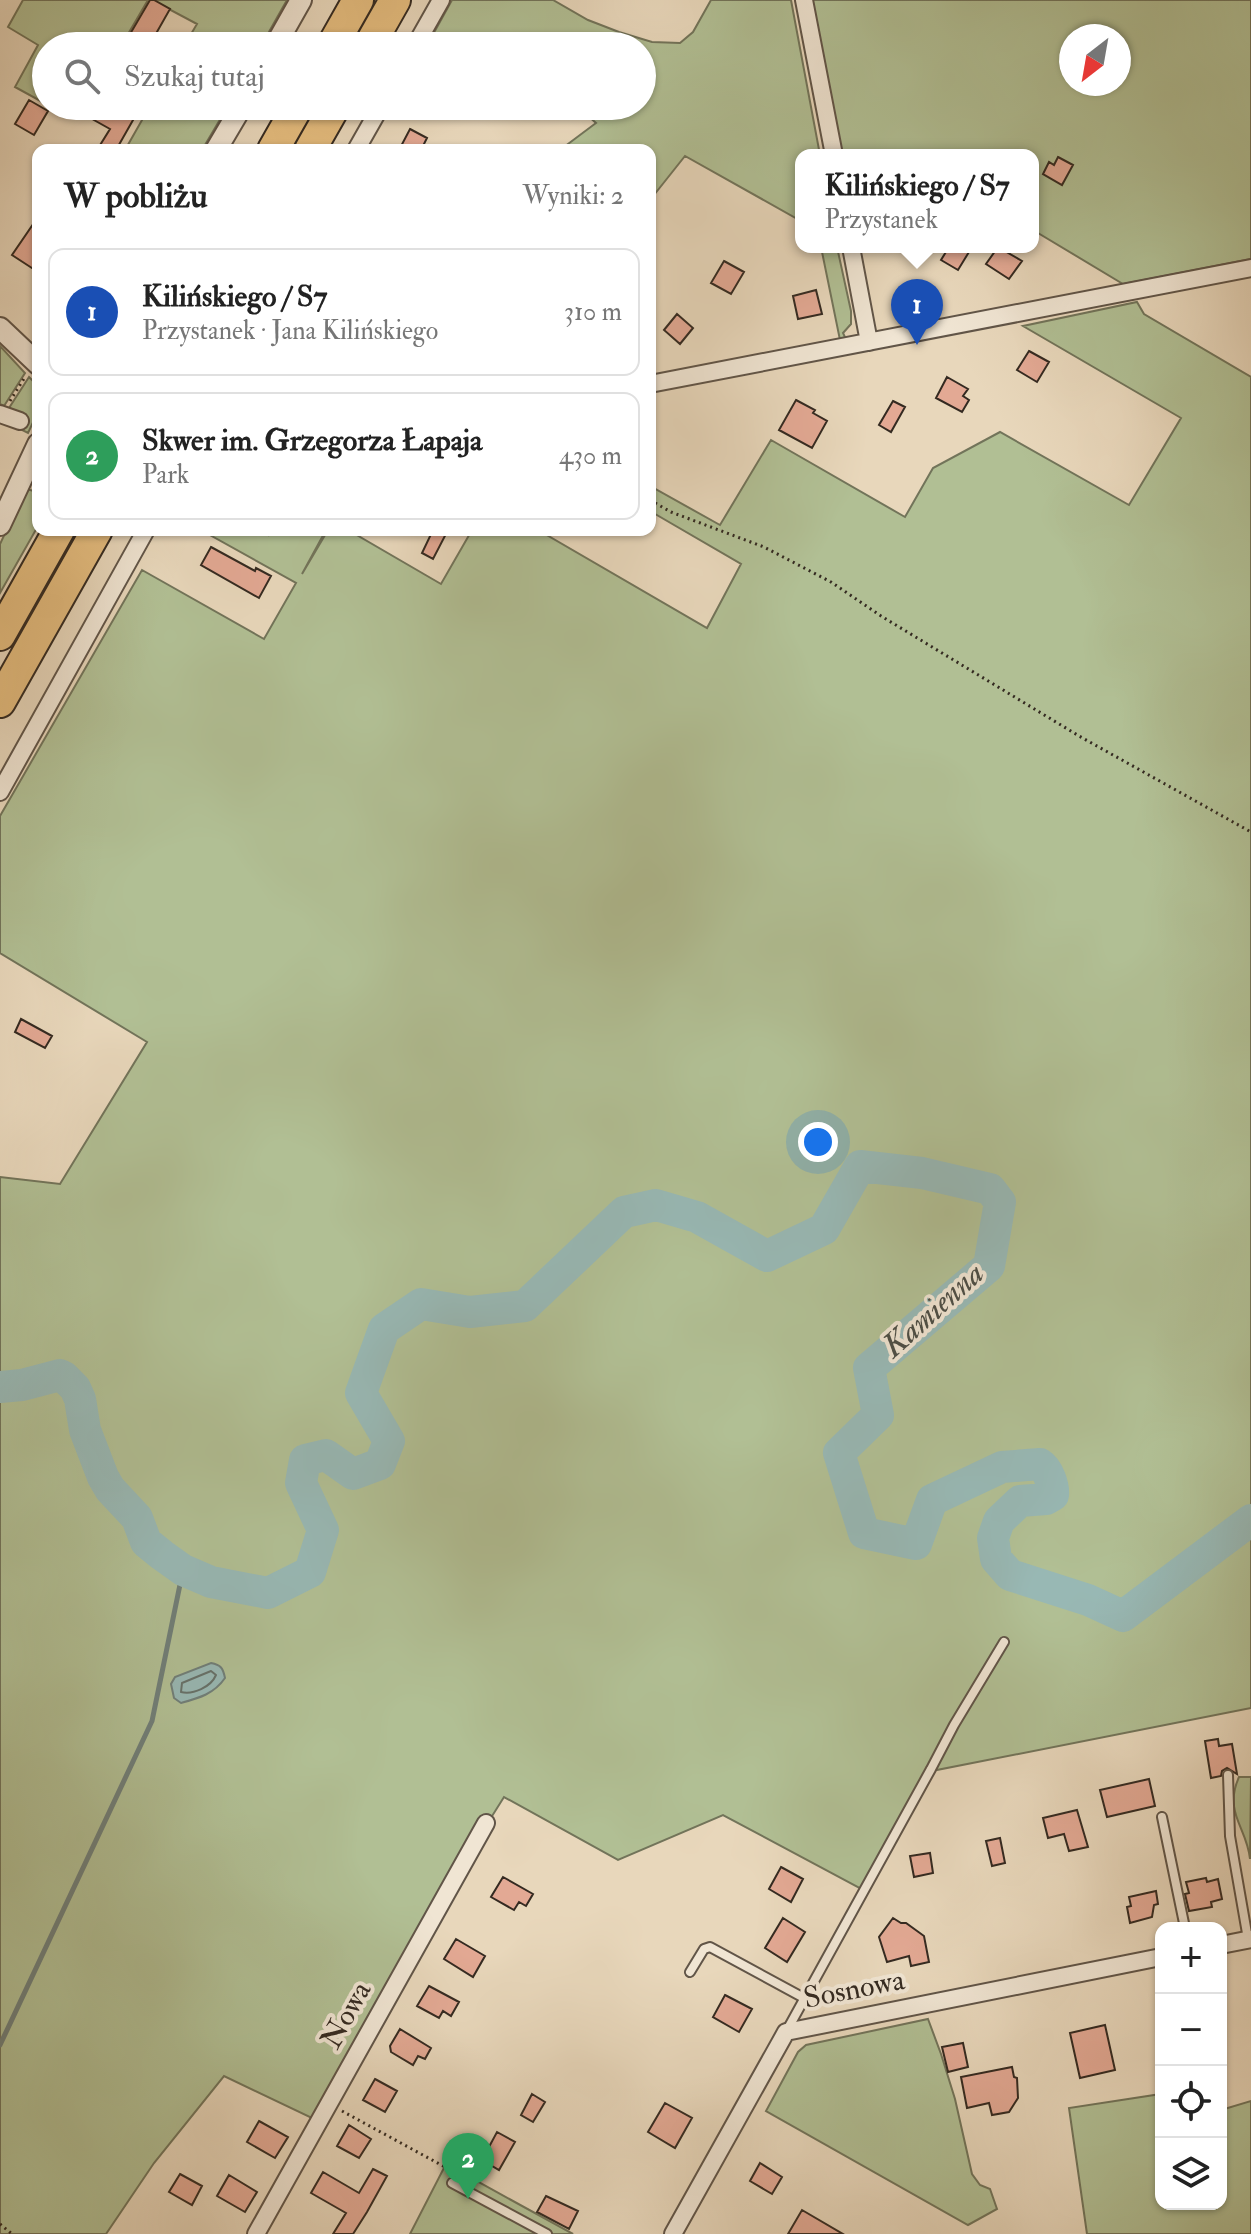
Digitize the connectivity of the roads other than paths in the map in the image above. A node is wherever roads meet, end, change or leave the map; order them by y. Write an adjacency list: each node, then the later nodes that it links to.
1 (301, 0): 6 (street)
2 (358, 0): 7 (highway)
3 (395, 0): 8 (highway)
4 (441, 0): 9 (street)
5 (804, 0): 18 (street)
6 (283, 32)
7 (340, 32)
8 (377, 32)
9 (423, 32)
10 (234, 120): 14 (street)
11 (290, 120): 15 (highway)
12 (327, 120): 16 (highway)
13 (373, 120): 17 (street)
14 (220, 144)
15 (276, 144)
16 (313, 144)
17 (359, 144)
18 (833, 149)
19 (852, 253): 22 (street)
20 (1251, 268): 22 (street)
21 (0, 328): 23 (street)
22 (869, 342): 24 (street)
23 (32, 367)
24 (656, 383)
25 (1, 414): 26 (street)
26 (20, 421)
27 (32, 457): 28 (street)
28 (0, 525)
29 (56, 536): 32 (highway)
30 (94, 536): 33 (highway)
31 (143, 536): 34 (street)
32 (0, 635)
33 (0, 702)
34 (0, 792)
35 (1004, 1642): 44 (lane)
36 (1228, 1775): 40 (lane)
37 (1162, 1817): 39 (lane)
38 (486, 1823): 47 (street, Nowa)
39 (1184, 1922)
40 (1249, 1939): 41 (street)
41 (1227, 1944)
42 (1155, 1958): 45 (street, Sosnowa)
43 (690, 1972): 44 (lane)
44 (804, 1998): 45 (lane)
45 (786, 2032): 49 (street, Sosnowa)
46 (452, 2183): 48 (lane)
47 (256, 2234)
48 (547, 2234)
49 (673, 2234)

